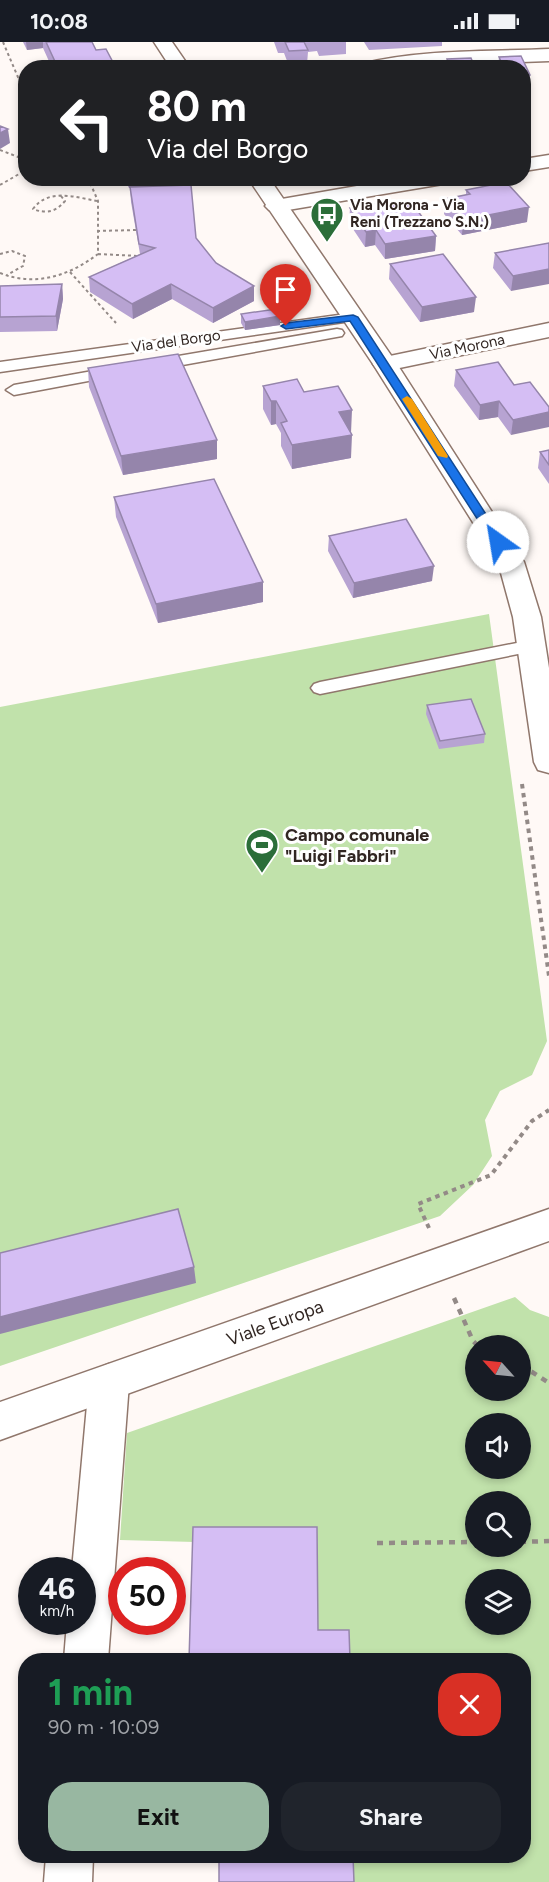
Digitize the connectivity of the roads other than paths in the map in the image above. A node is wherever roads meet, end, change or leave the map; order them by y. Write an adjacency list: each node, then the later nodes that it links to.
1 (163, 42): 3 (main road)
2 (549, 55): 4 (main road)
3 (175, 60)
4 (445, 60)
5 (549, 161): 6 (main road)
6 (531, 164)
7 (263, 186): 9 (main road)
8 (395, 186): 9 (main road)
9 (276, 206): 10 (main road)
10 (357, 323): 12 (main road); 13 (lane, Via del Borgo); 14 (lane)
11 (549, 330): 12 (main road, Via Morona)
12 (385, 364): 15 (main road)
13 (0, 367)
14 (14, 390)
15 (532, 646): 16 (lane); 17 (main road)
16 (320, 688)
17 (546, 720): 18 (main road)
18 (549, 762)
19 (549, 1225): 20 (main road, Viale Europa)
20 (109, 1383): 21 (main road, Viale Europa); 22 (main road)
21 (0, 1421)
22 (87, 1653)
23 (69, 1863): 24 (main road)
24 (68, 1882)

